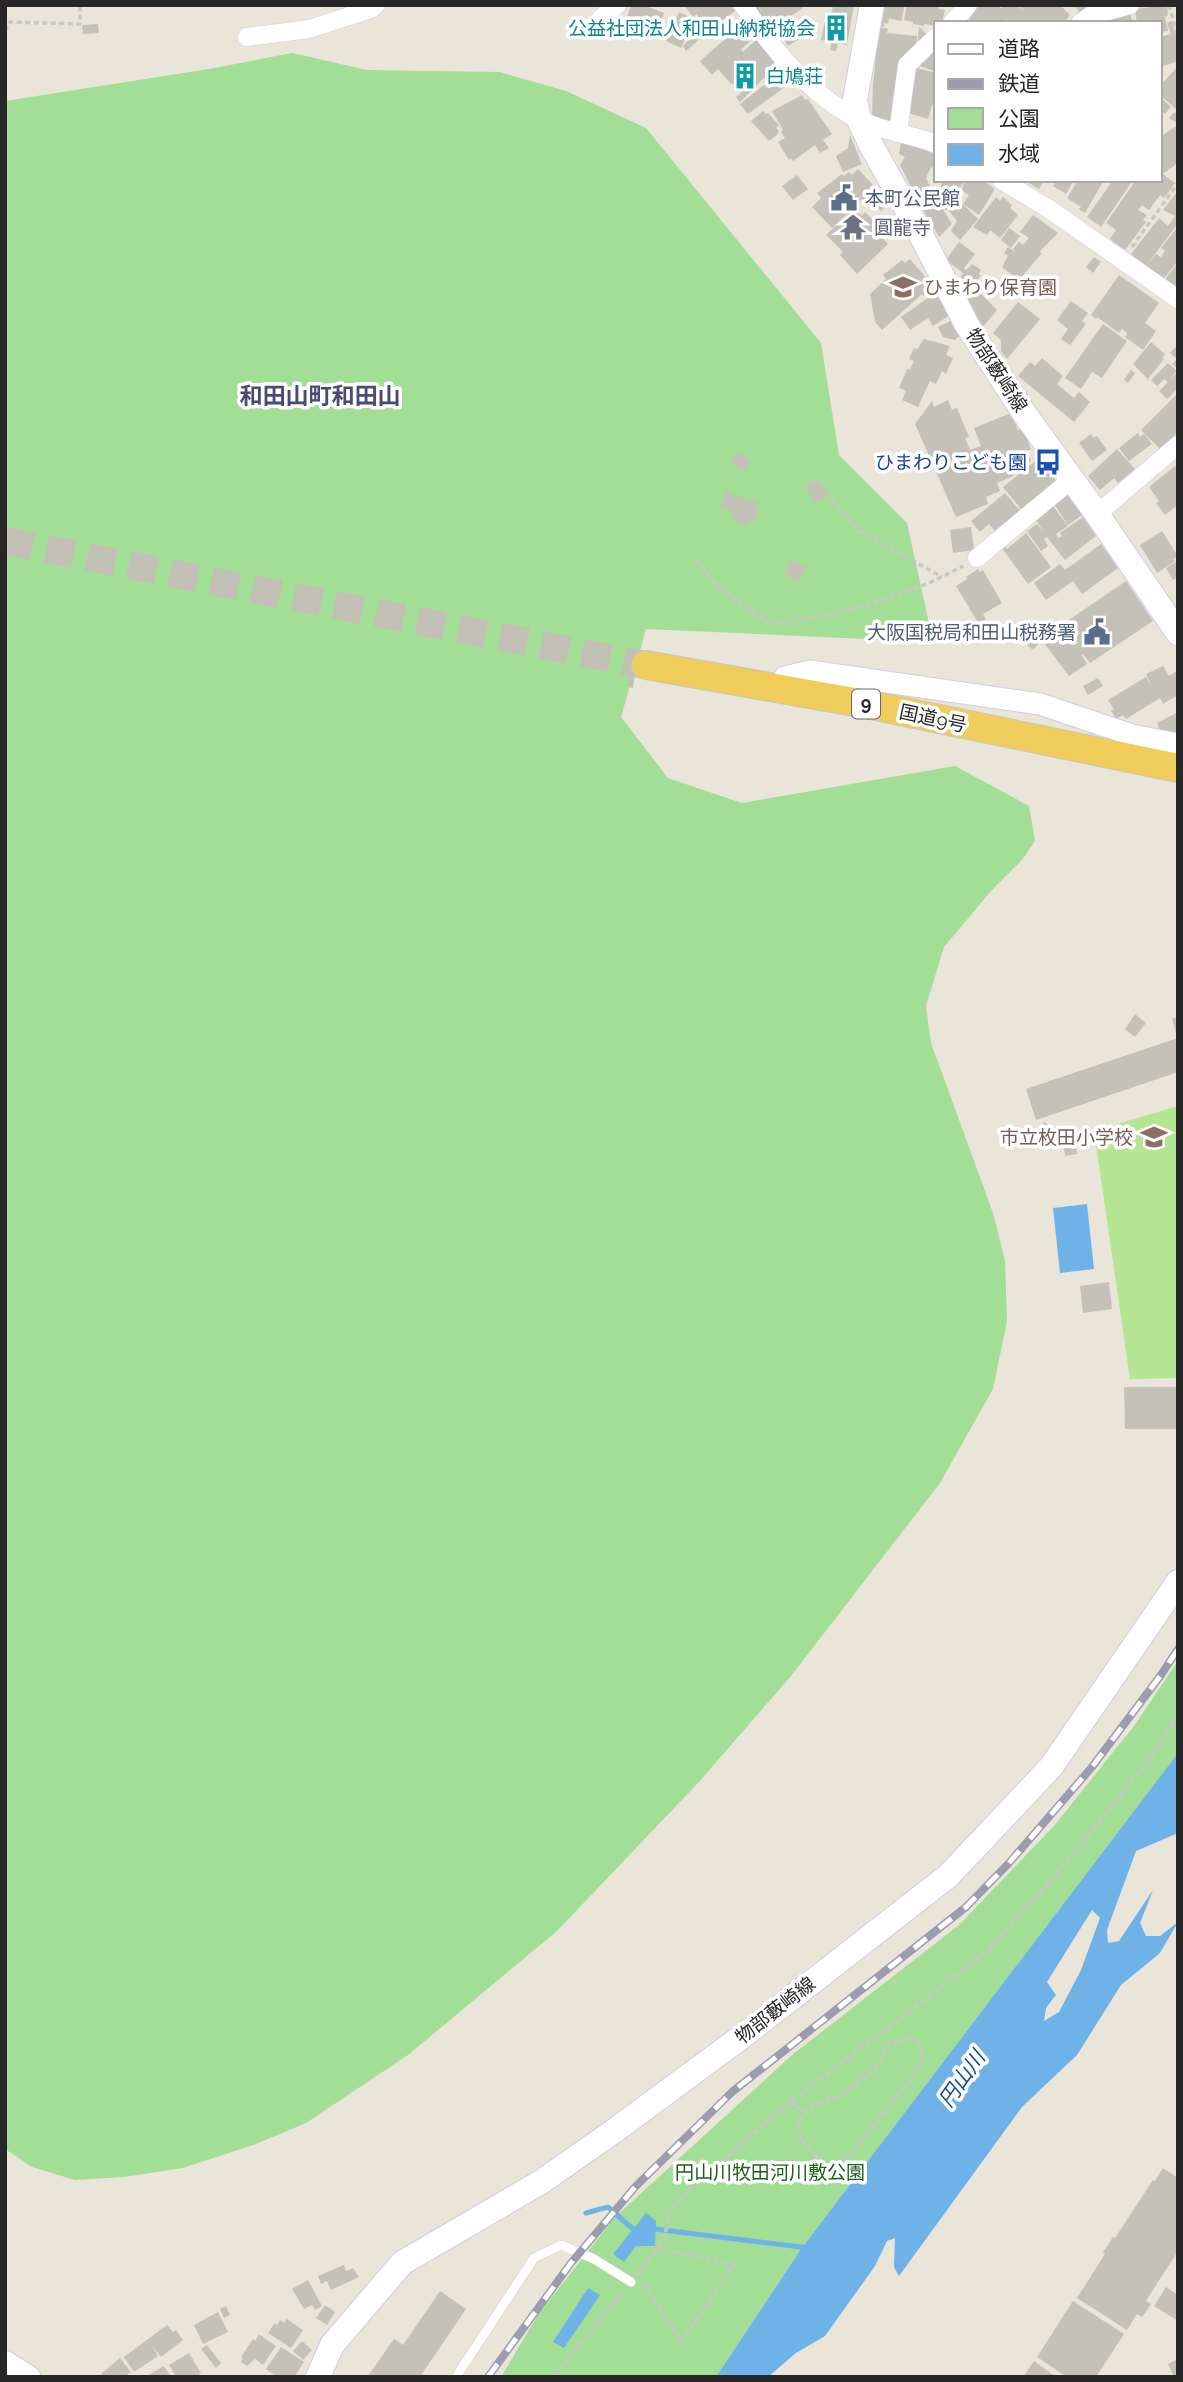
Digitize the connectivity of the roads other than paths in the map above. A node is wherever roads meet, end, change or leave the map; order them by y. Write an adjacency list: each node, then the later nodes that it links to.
1 (376, 5): 10 (street)
2 (617, 5): 7 (street)
3 (743, 5): 12 (street)
4 (872, 5): 12 (main road, 物部藪崎線)
5 (968, 5): 8 (street)
6 (1130, 5): 9 (street)
7 (601, 18)
8 (954, 21)
9 (1083, 21)
10 (247, 37)
11 (934, 39): 13 (street)
12 (859, 120): 13 (street); 18 (main road, 物部藪崎線)
13 (898, 133): 14 (street)
14 (934, 143)
15 (1004, 182): 16 (street)
16 (1178, 299)
17 (1178, 444): 19 (street)
18 (1072, 479): 19 (main road, 物部藪崎線); 20 (street)
19 (1097, 514): 21 (main road, 物部藪崎線)
20 (977, 558)
21 (1178, 634)
22 (646, 666): 23 (highway, 国道9号 / 9)
23 (782, 691): 24 (street); 25 (highway, 国道9号 / 9)
24 (1178, 744)
25 (1178, 768)
26 (1178, 1582): 29 (main road, 物部藪崎線)
27 (631, 2282): 31 (lane)
28 (5, 2361): 30 (street)
29 (321, 2376)
30 (30, 2377)
31 (456, 2377)

